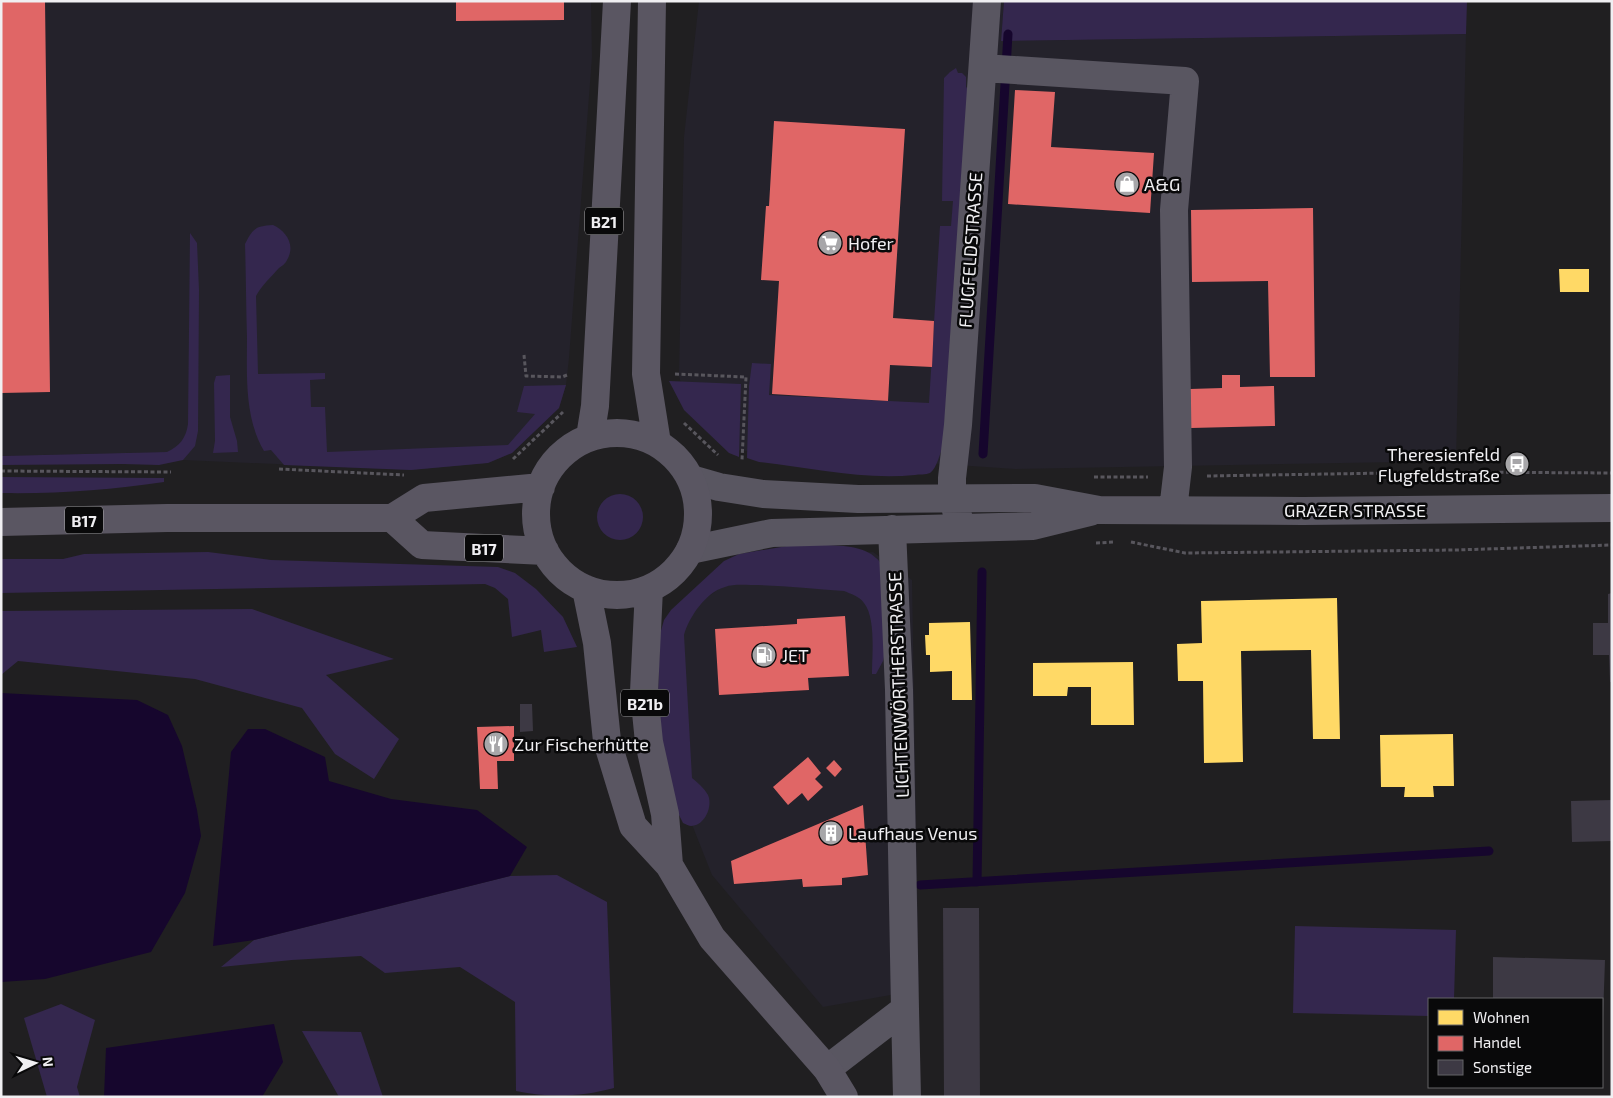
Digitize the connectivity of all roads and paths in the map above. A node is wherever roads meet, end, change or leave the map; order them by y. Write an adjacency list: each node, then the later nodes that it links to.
1 (617, 1): 10 (main road, B21)
2 (652, 1): 11 (main road, B21)
3 (987, 1): 4 (street, FLUGFELDSTRASSE)
4 (995, 63): 21 (street); 24 (street, FLUGFELDSTRASSE)
5 (524, 355): 6 (path)
6 (574, 372)
7 (671, 374): 14 (path)
8 (566, 406): 13 (path)
9 (683, 422): 12 (path)
10 (590, 437): 11 (main road); 23 (main road)
11 (657, 443): 22 (main road)
12 (724, 460)
13 (507, 461)
14 (742, 468)
15 (278, 469): 19 (path)
16 (1, 471): 17 (path)
17 (171, 472)
18 (1612, 472): 21 (path)
19 (410, 475)
20 (1089, 477): 21 (path)
21 (1177, 477): 27 (street)
22 (691, 480): 24 (street); 36 (main road)
23 (541, 487): 28 (main road); 37 (main road)
24 (952, 498): 26 (street); 30 (street, FLUGFELDSTRASSE)
25 (1612, 508): 27 (street, GRAZER STRASSE)
26 (1099, 510): 27 (street, GRAZER STRASSE); 30 (street)
27 (1173, 510)
28 (392, 518): 29 (main road, B17); 37 (main road, B17)
29 (1, 522)
30 (962, 528): 31 (street)
31 (892, 529): 36 (street); 41 (street, LICHTENWÖRTHERSTRASSE)
32 (1129, 541): 35 (path)
33 (1119, 542): 34 (path)
34 (1090, 543)
35 (1612, 544)
36 (690, 550): 39 (main road)
37 (545, 551): 38 (main road)
38 (586, 589): 39 (main road); 40 (main road, B21b)
39 (649, 589): 40 (main road, B21b)
40 (669, 865): 42 (main road, B21b)
41 (905, 1009): 42 (street); 44 (street, LICHTENWÖRTHERSTRASSE)
42 (827, 1069): 43 (main road, B21b)
43 (844, 1097)
44 (907, 1097)

